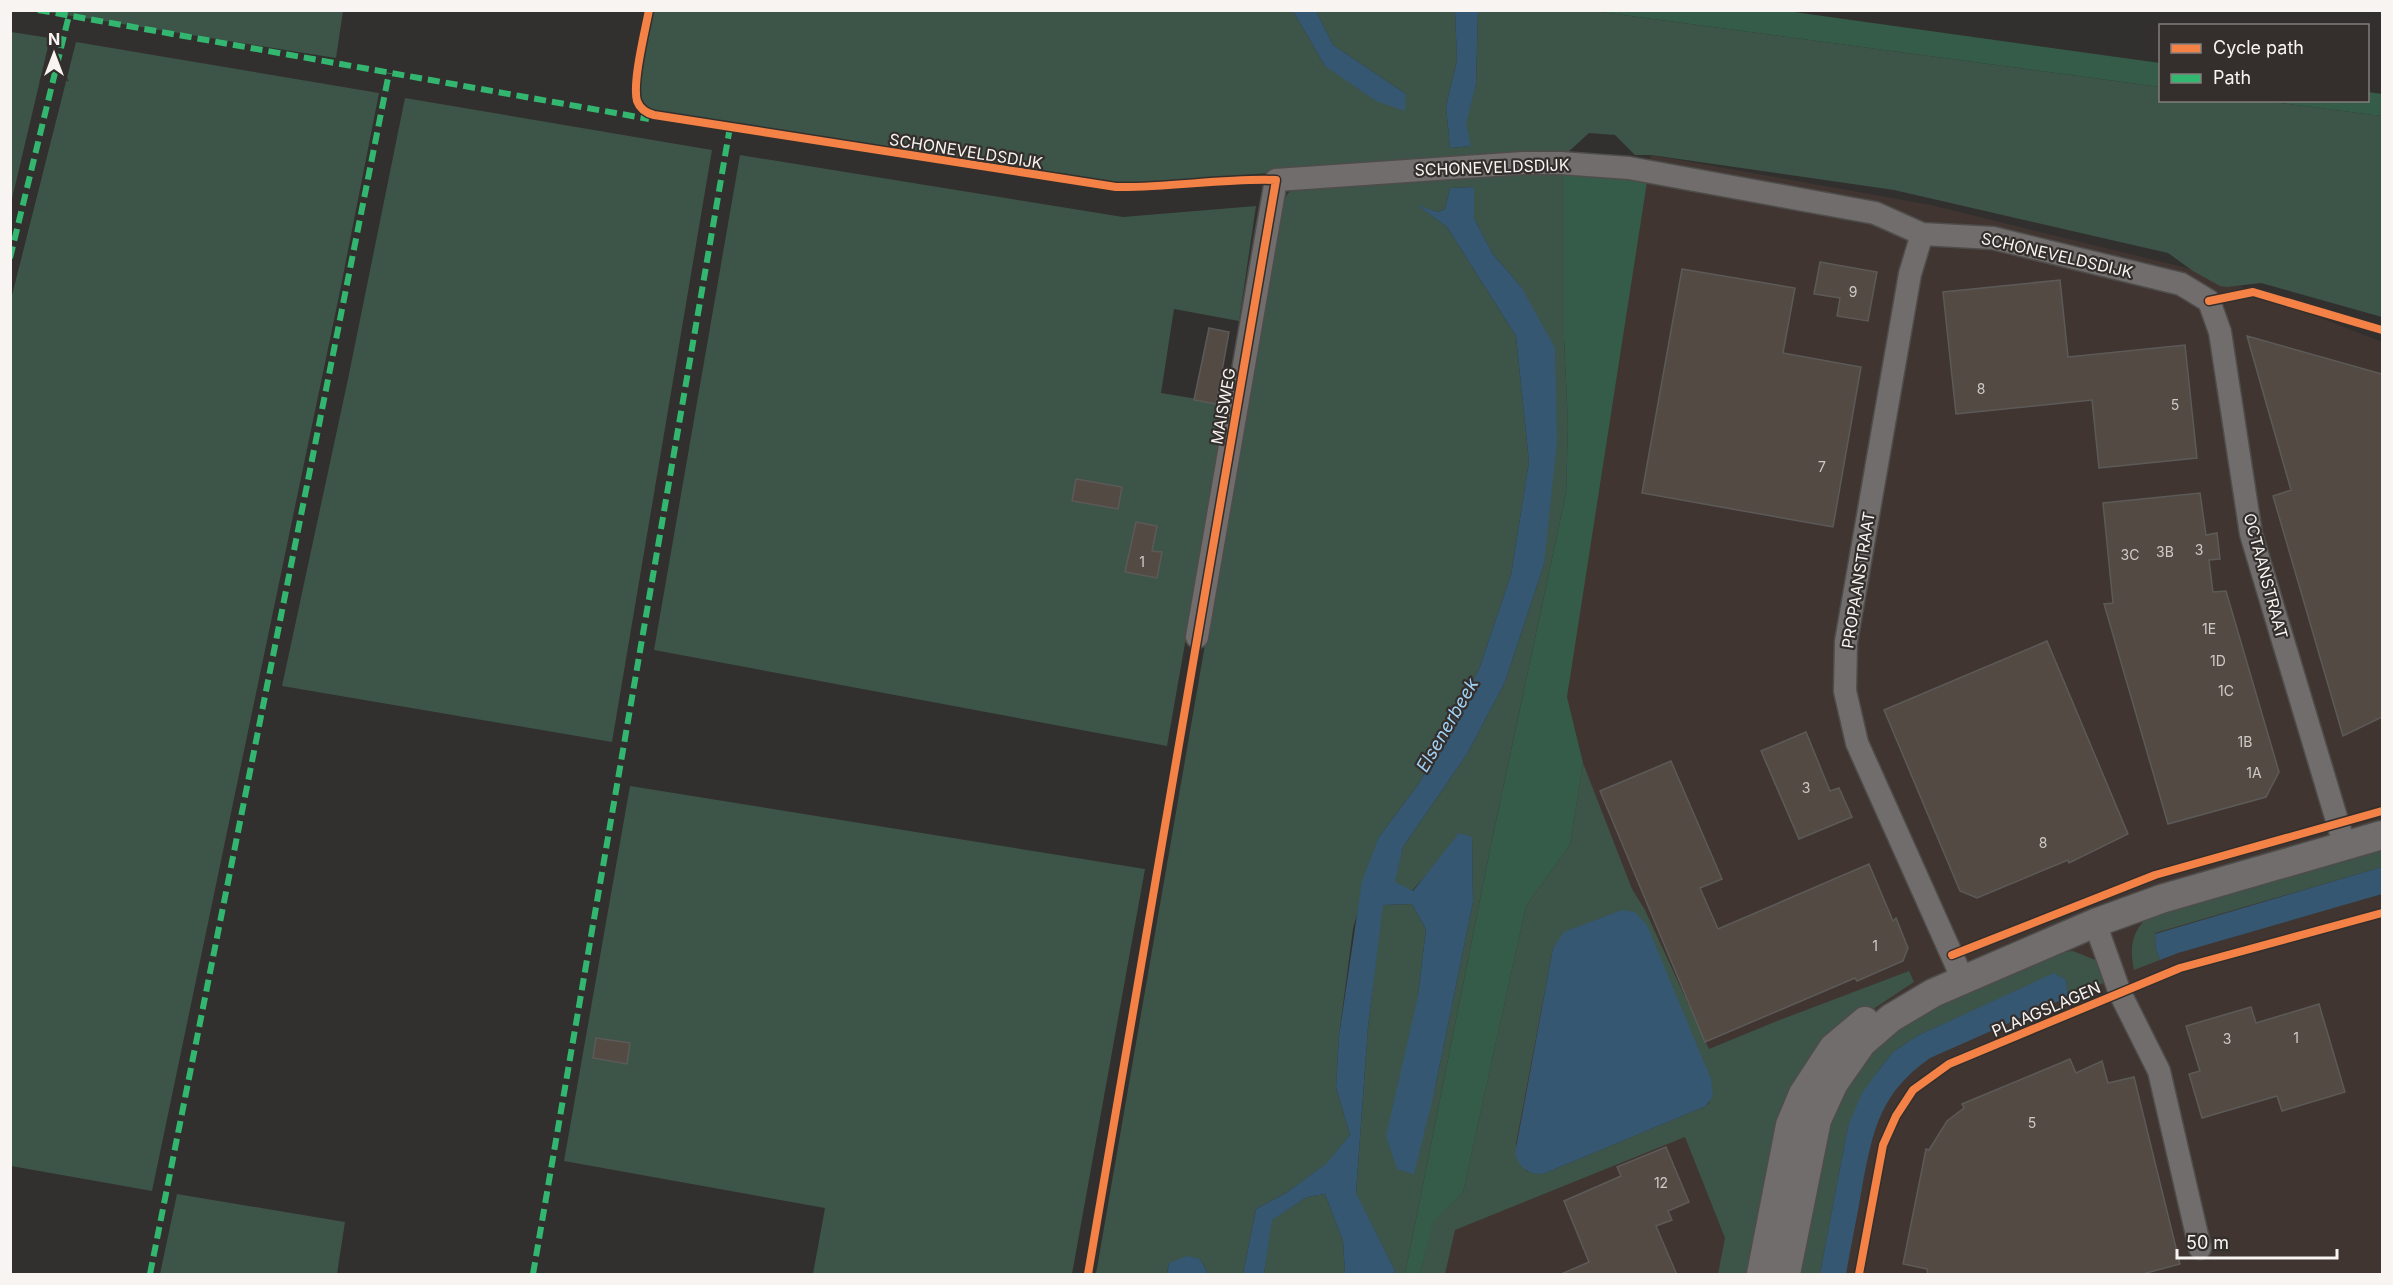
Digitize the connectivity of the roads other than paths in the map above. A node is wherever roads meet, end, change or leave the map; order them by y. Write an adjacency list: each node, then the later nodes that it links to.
1 (1276, 180): 2 (street, SCHONEVELDSDIJK); 4 (street, MAISWEG)
2 (1922, 234): 3 (street, SCHONEVELDSDIJK); 8 (street, PROPAANSTRAAT)
3 (2209, 301): 6 (street, OCTAANSTRAAT)
4 (1197, 637)
5 (2382, 835): 6 (street)
6 (2345, 847): 7 (street)
7 (2095, 923): 8 (street); 10 (street, PLAAGSLAGEN)
8 (1963, 980): 9 (street)
9 (1933, 993): 11 (street); 12 (street)
10 (2200, 1248)
11 (1761, 1275)
12 (1786, 1275)

